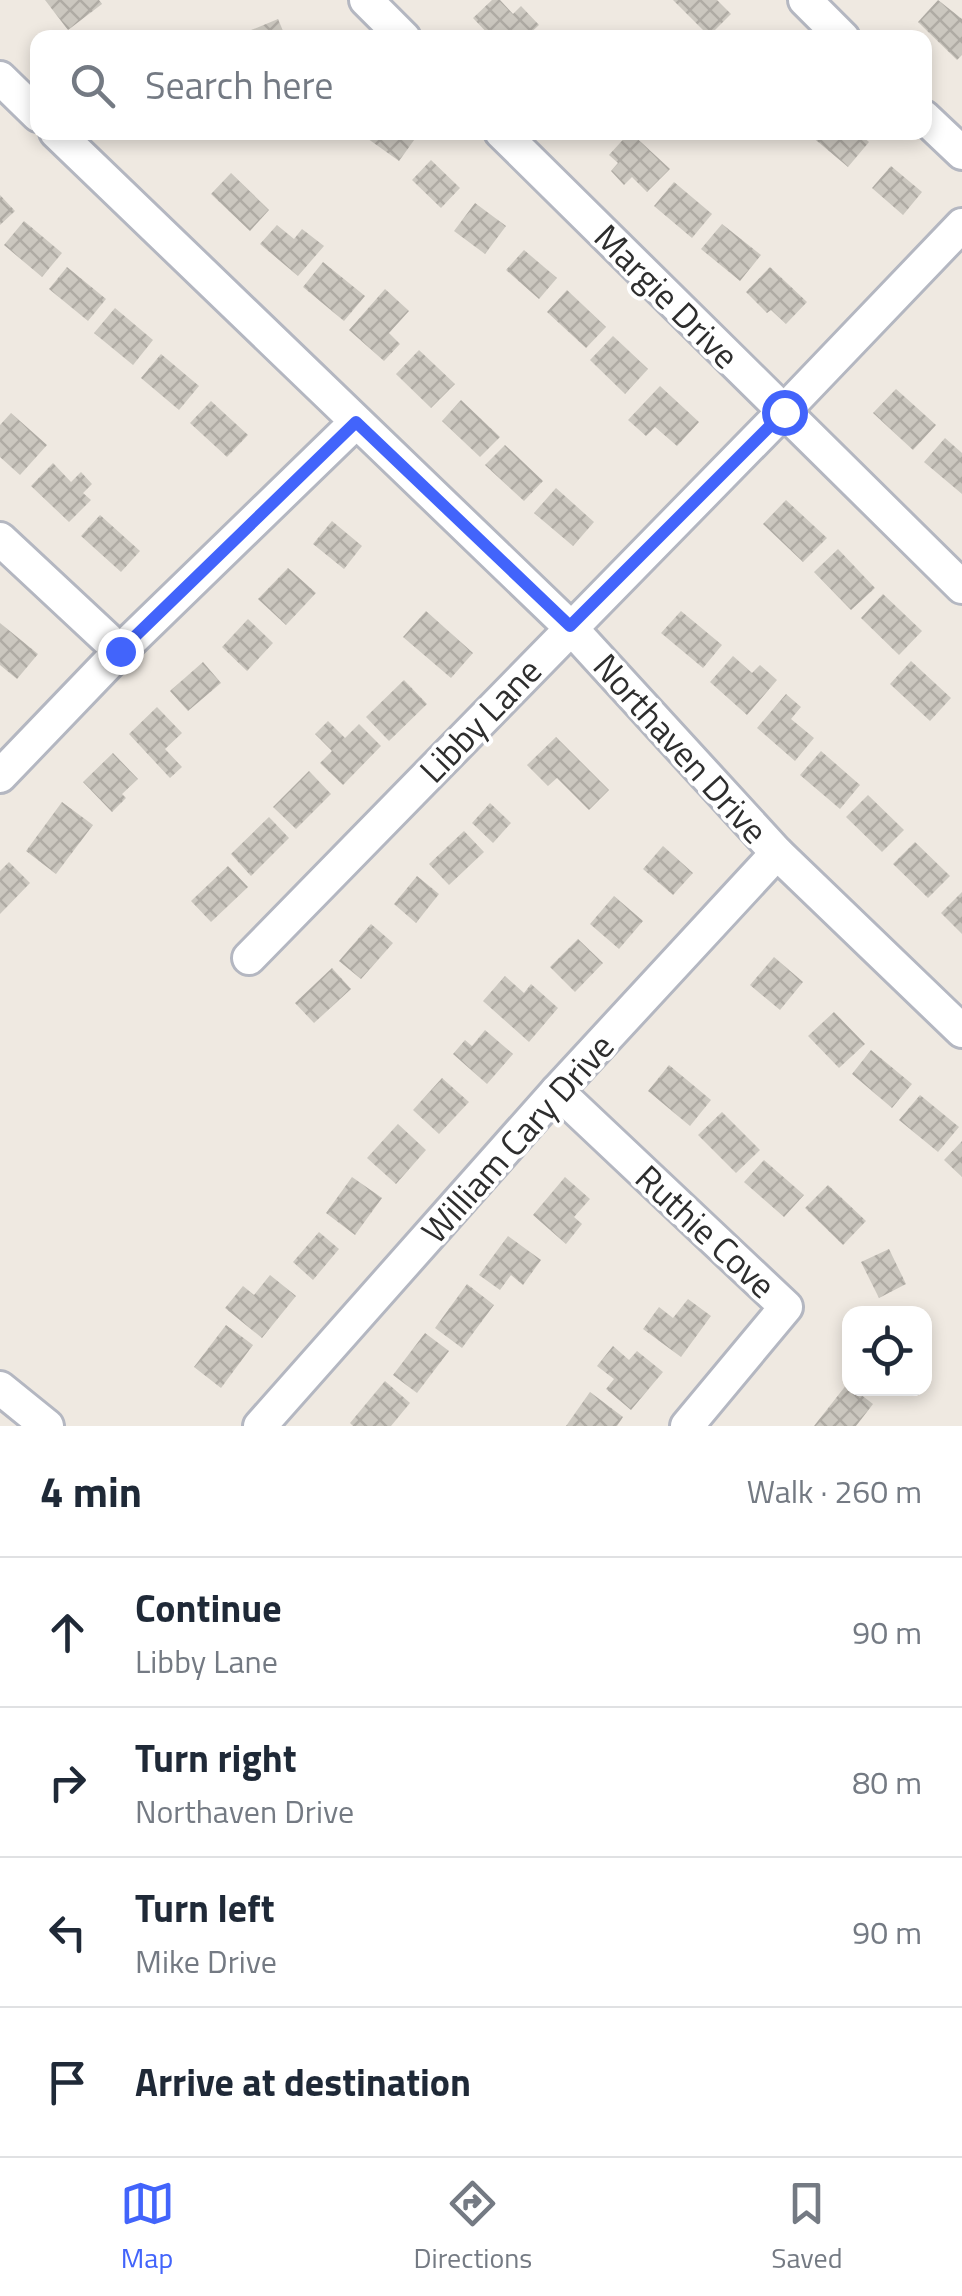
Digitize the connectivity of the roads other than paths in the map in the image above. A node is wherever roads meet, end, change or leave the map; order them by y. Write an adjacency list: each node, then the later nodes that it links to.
1 (366, 0): 3 (street)
2 (805, 0): 4 (street)
3 (396, 30)
4 (835, 30)
5 (0, 78): 6 (street)
6 (30, 106)
7 (932, 125): 10 (street)
8 (64, 140): 13 (street, Northaven Drive)
9 (509, 140): 12 (street, Margie Drive)
10 (962, 153)
11 (962, 225): 12 (street, Libby Lane)
12 (784, 412): 15 (street, Margie Drive); 16 (street, Libby Lane)
13 (356, 422): 16 (street, Northaven Drive); 17 (street)
14 (0, 538): 17 (street)
15 (962, 587)
16 (570, 626): 19 (street, Northaven Drive); 20 (street, Libby Lane)
17 (120, 651): 18 (street)
18 (0, 776)
19 (777, 853): 21 (street, Northaven Drive); 22 (street, William Cary Drive)
20 (249, 958)
21 (962, 1031)
22 (557, 1092): 25 (street, William Cary Drive); 26 (street, Ruthie Cove)
23 (0, 1388): 24 (street)
24 (48, 1426)
25 (260, 1426)
26 (688, 1426)

